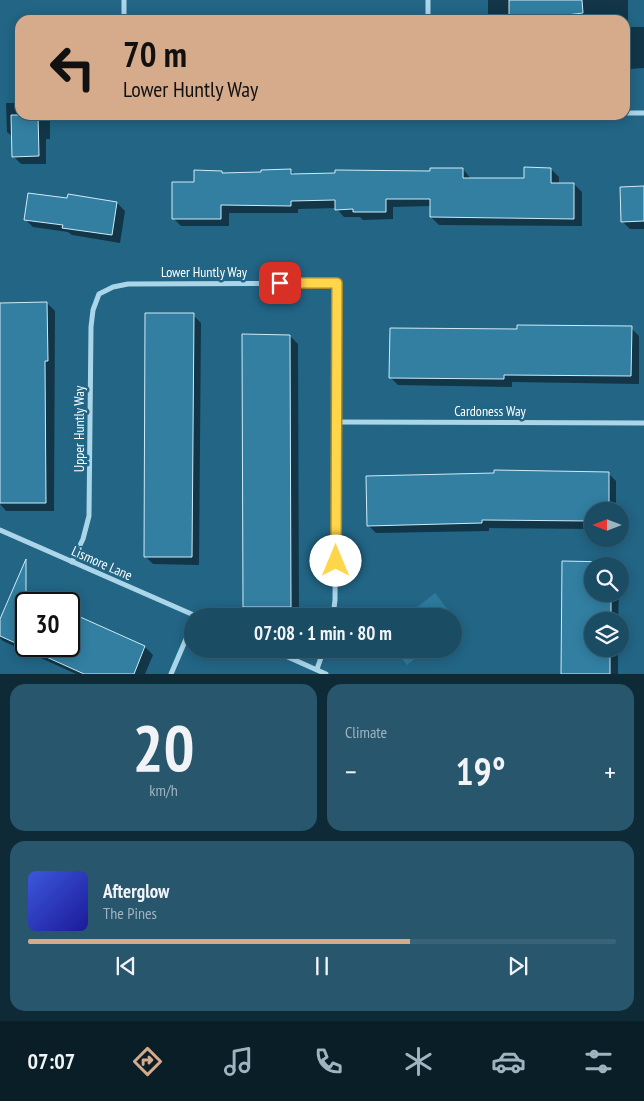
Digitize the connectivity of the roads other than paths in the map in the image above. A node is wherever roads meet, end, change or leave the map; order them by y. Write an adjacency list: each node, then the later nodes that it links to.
1 (124, 0): 3 (street)
2 (428, 0): 4 (street)
3 (124, 15)
4 (428, 15)
5 (630, 113): 6 (street)
6 (644, 113)
7 (99, 294): 8 (street, Lower Huntly Way); 11 (street, Upper Huntly Way)
8 (336, 422): 9 (street, Cardoness Way); 12 (street, Lower Huntly Way)
9 (644, 423)
10 (0, 530): 11 (street, Lismore Lane)
11 (72, 562): 13 (street, Lismore Lane)
12 (334, 608)
13 (184, 611)
14 (184, 644): 18 (street)
15 (290, 658): 17 (street)
16 (321, 658): 17 (street)
17 (317, 670): 19 (street)
18 (171, 674)
19 (326, 674)

